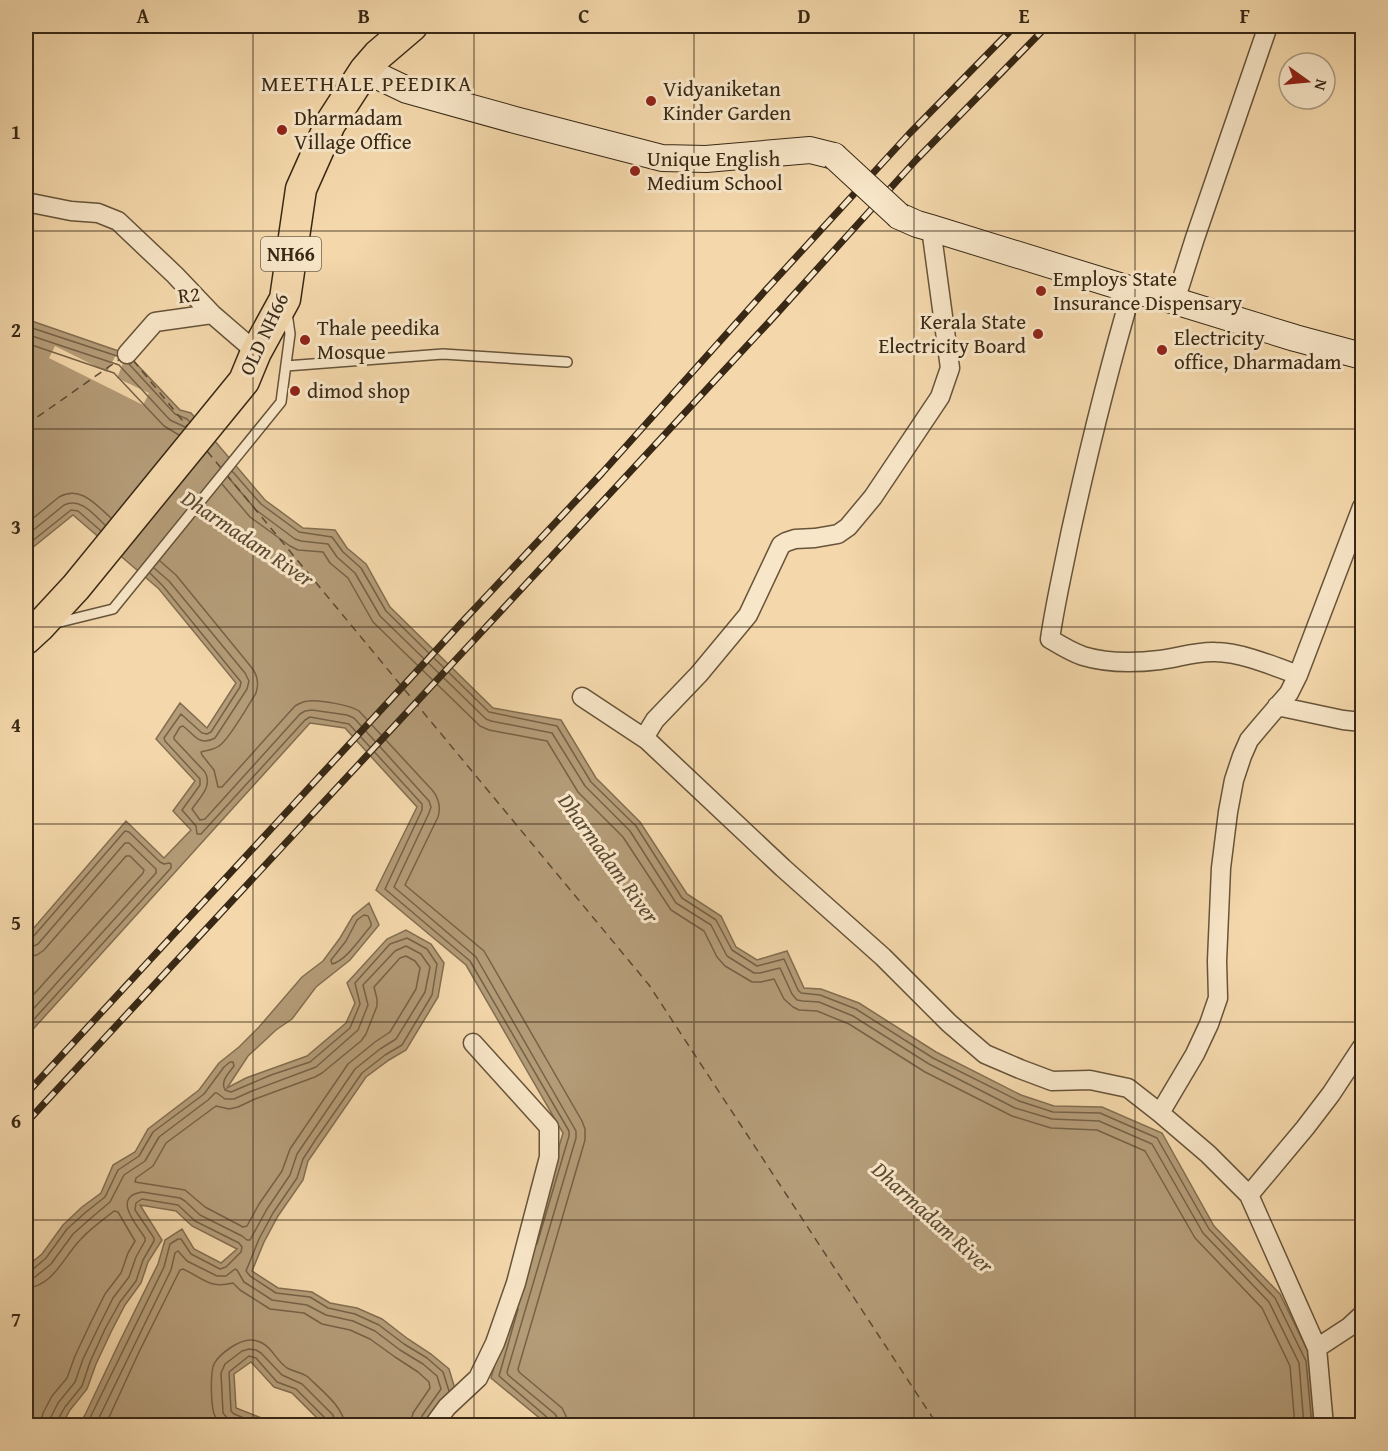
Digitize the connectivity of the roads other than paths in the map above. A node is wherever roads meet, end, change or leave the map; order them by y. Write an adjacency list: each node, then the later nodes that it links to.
1 (412, 26): 3 (main road, OLD NH66 / NH66)
2 (1268, 26): 8 (street)
3 (365, 70): 5 (main road, bridge); 7 (main road, OLD NH66 / NH66)
4 (26, 202): 9 (street)
5 (931, 228): 6 (main road); 21 (street)
6 (1132, 290): 8 (main road); 17 (street)
7 (285, 298): 10 (main road, OLD NH66 / NH66); 14 (lane)
8 (1175, 301): 12 (main road)
9 (212, 314): 10 (street, R2); 11 (street, R2)
10 (256, 352): 16 (main road, OLD NH66 / NH66)
11 (127, 354)
12 (1362, 356)
13 (567, 362): 14 (lane)
14 (286, 366): 16 (lane)
15 (1362, 507): 17 (street)
16 (32, 633)
17 (1298, 675): 19 (street)
18 (582, 697): 21 (street)
19 (1277, 706): 20 (street); 24 (street)
20 (1362, 722)
21 (646, 741): 24 (street)
22 (473, 1043): 28 (street)
23 (1362, 1047): 25 (street)
24 (1161, 1113): 25 (street)
25 (1249, 1195): 27 (street)
26 (1362, 1315): 27 (street)
27 (1317, 1348): 29 (street)
28 (432, 1425)
29 (1324, 1425)

